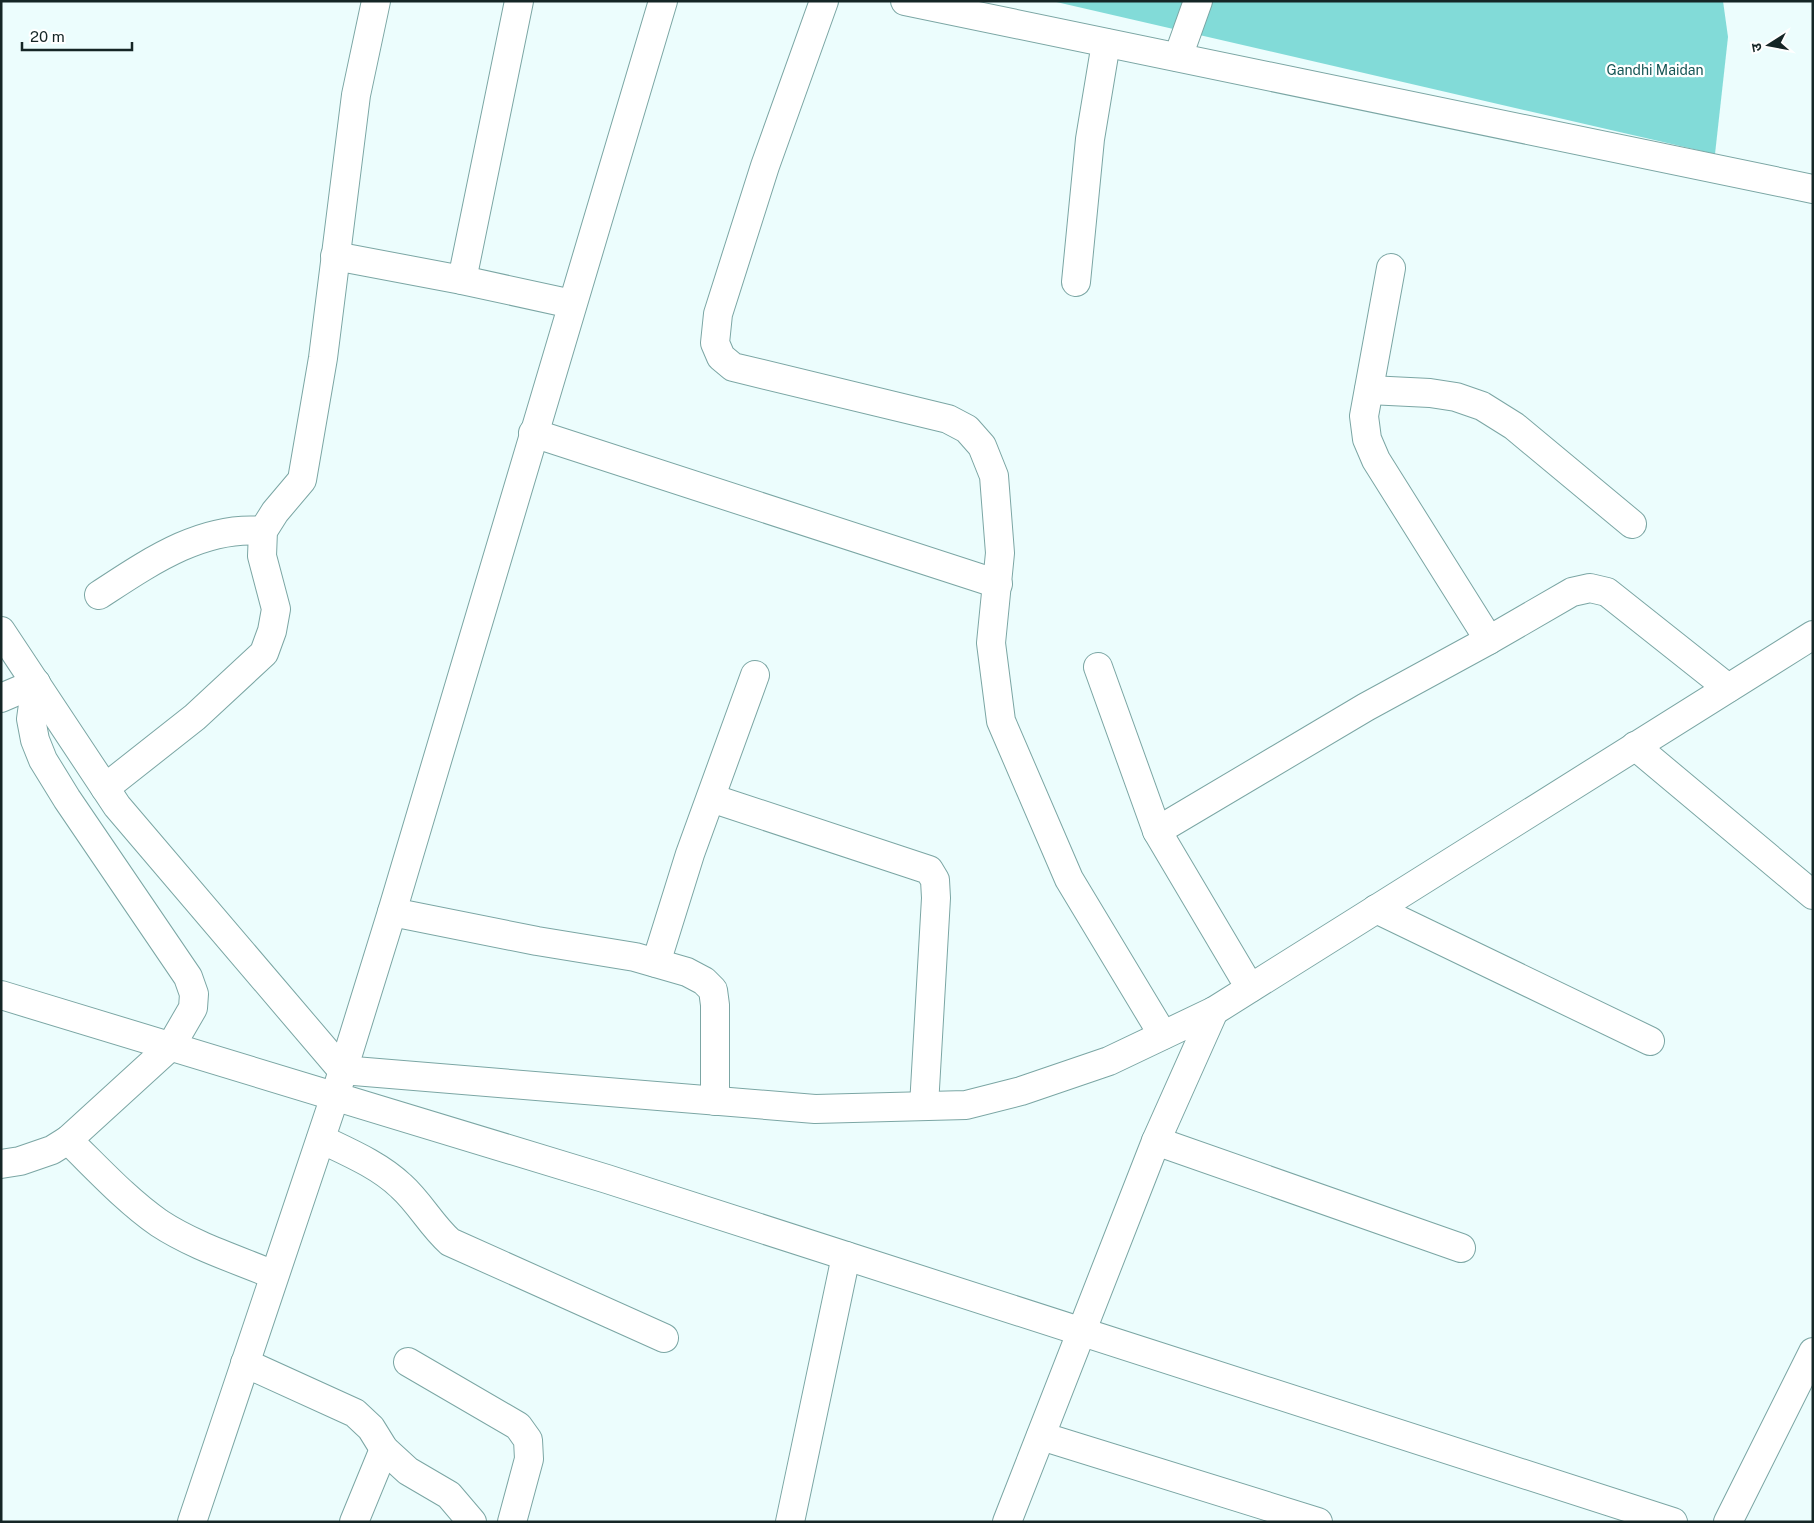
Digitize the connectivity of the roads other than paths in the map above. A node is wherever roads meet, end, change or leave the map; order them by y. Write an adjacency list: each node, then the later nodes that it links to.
1 (376, 1): 10 (street)
2 (519, 1): 12 (street)
3 (663, 1): 14 (street)
4 (824, 1): 19 (street)
5 (905, 1): 7 (street)
6 (1198, 1): 8 (street)
7 (1106, 43): 8 (street); 13 (street)
8 (1178, 57): 9 (street)
9 (1813, 189)
10 (335, 256): 12 (street); 18 (street)
11 (1391, 268): 15 (street)
12 (462, 280): 14 (street)
13 (1076, 282)
14 (572, 304): 16 (street)
15 (1369, 390): 17 (street); 22 (street)
16 (533, 434): 19 (street); 35 (street)
17 (1632, 524)
18 (264, 531): 20 (street); 30 (street)
19 (998, 584): 40 (street)
20 (99, 595)
21 (1, 631): 26 (street)
22 (1489, 640): 27 (street); 32 (street)
23 (1808, 645): 27 (street)
24 (1098, 667): 32 (street)
25 (755, 675): 31 (street)
26 (36, 683): 28 (street); 30 (street); 42 (street)
27 (1728, 688): 29 (street)
28 (1, 698)
29 (1636, 746): 33 (street); 34 (street)
30 (105, 788): 43 (street)
31 (711, 798): 36 (street); 46 (street)
32 (1157, 831): 37 (street)
33 (1813, 895)
34 (1376, 909): 37 (street); 41 (street)
35 (392, 912): 36 (street); 43 (street)
36 (656, 963): 45 (street)
37 (1250, 988): 39 (street)
38 (1, 995): 42 (street)
39 (1214, 1011): 40 (street); 49 (street)
40 (1163, 1035): 46 (street)
41 (1650, 1041)
42 (171, 1046): 44 (street); 48 (street)
43 (342, 1070): 44 (street); 45 (street)
44 (335, 1096): 47 (street); 52 (street)
45 (716, 1101): 46 (street)
46 (924, 1106)
47 (321, 1139): 53 (street); 55 (street)
48 (68, 1140): 50 (street); 53 (street)
49 (1156, 1141): 51 (street); 54 (street)
50 (1, 1164)
51 (1460, 1248)
52 (846, 1256): 54 (street); 65 (street)
53 (274, 1275): 58 (street)
54 (1081, 1332): 59 (street); 68 (street)
55 (664, 1338)
56 (1813, 1352): 69 (street)
57 (408, 1362): 64 (street)
58 (245, 1363): 60 (street); 61 (street)
59 (1041, 1436): 66 (street); 67 (street)
60 (384, 1449): 62 (street); 63 (street)
61 (192, 1522)
62 (354, 1522)
63 (472, 1522)
64 (512, 1522)
65 (790, 1522)
66 (1007, 1522)
67 (1318, 1522)
68 (1673, 1522)
69 (1728, 1522)

